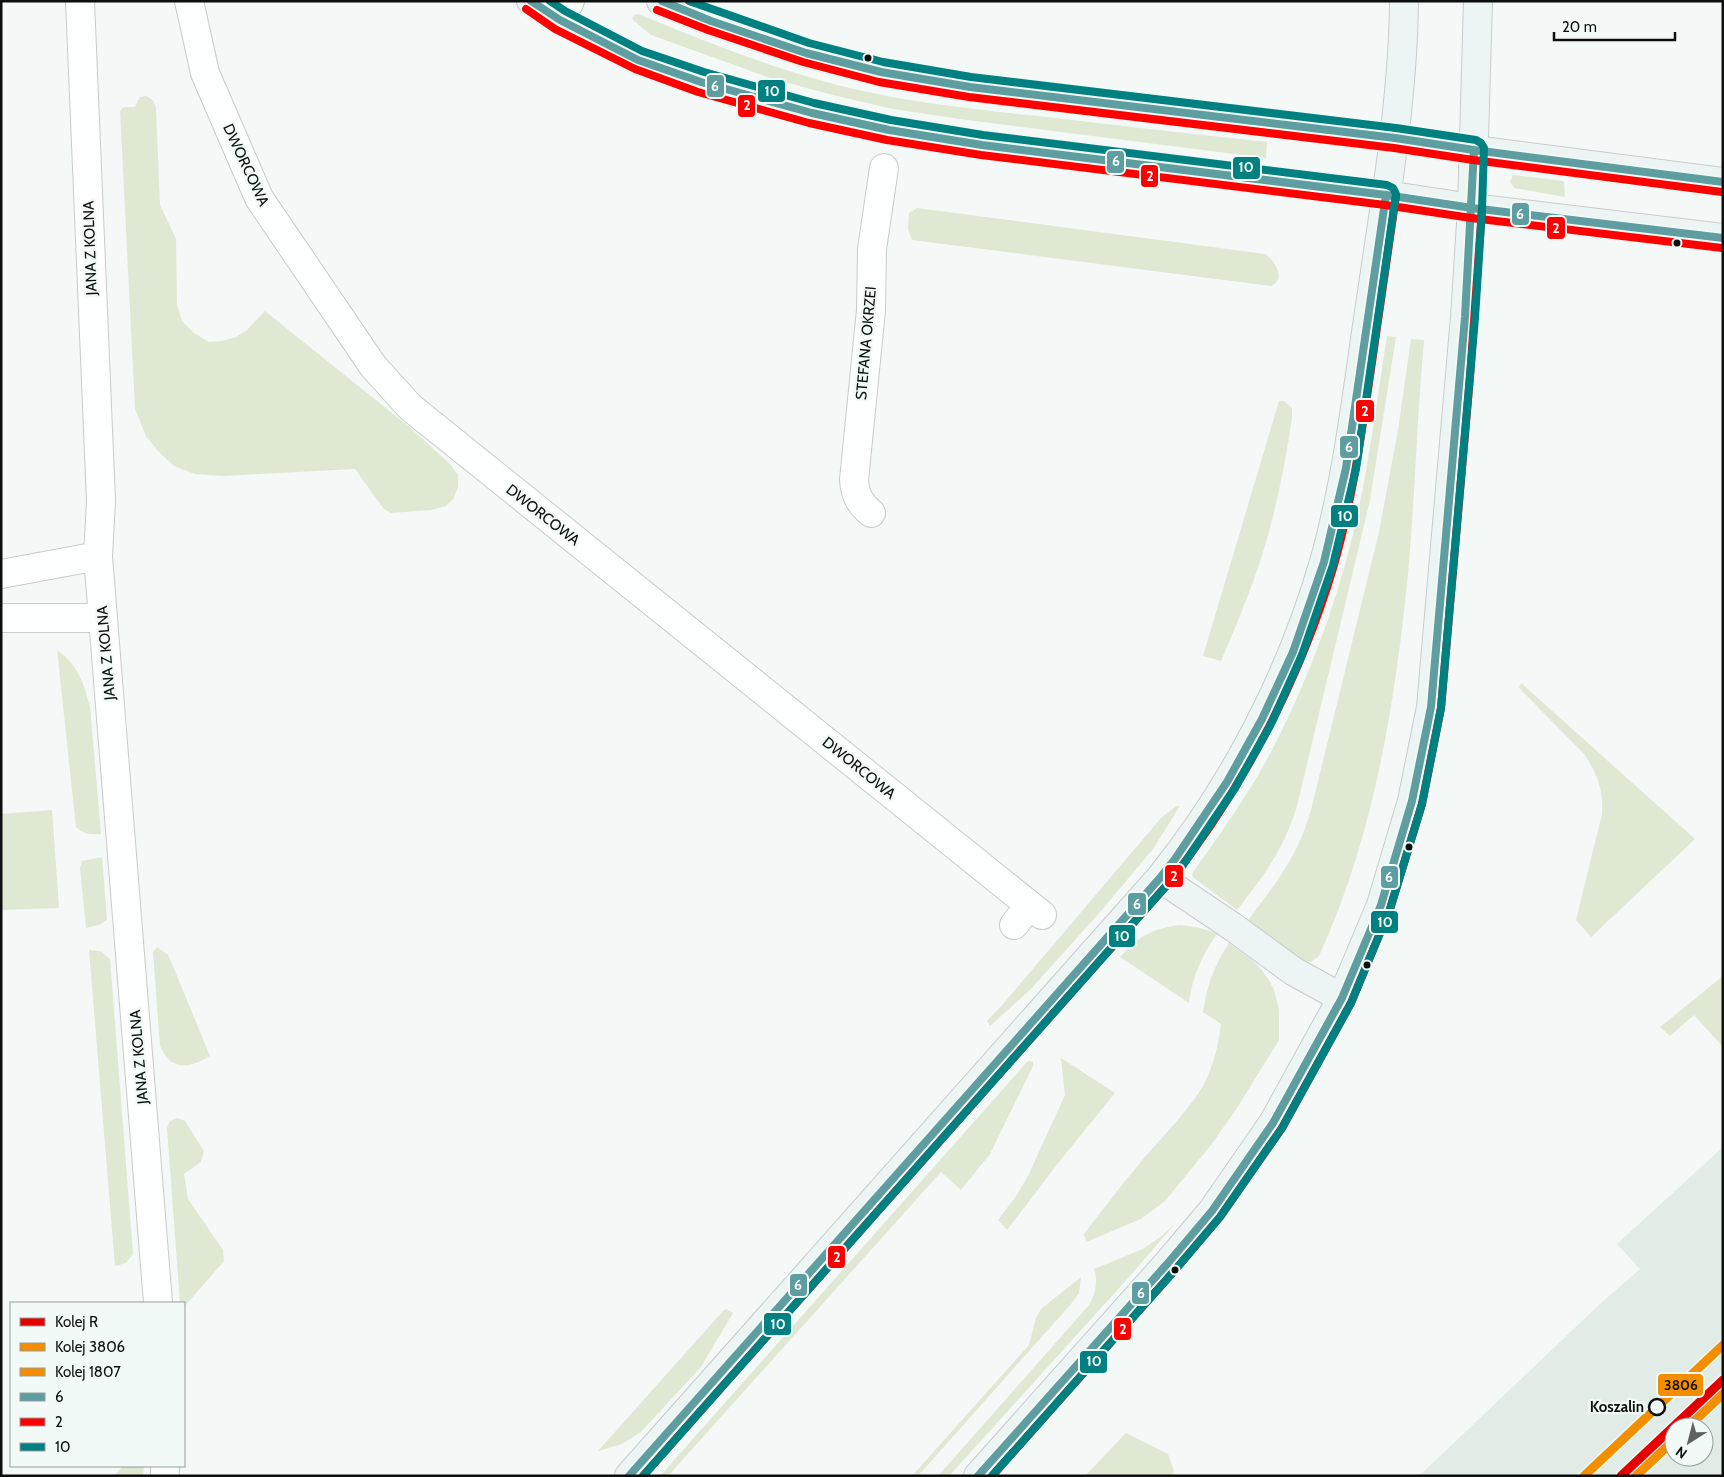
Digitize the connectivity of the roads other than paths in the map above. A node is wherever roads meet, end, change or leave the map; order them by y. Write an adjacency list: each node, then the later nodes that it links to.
1 (80, 1): 16 (street, JANA Z KOLNA)
2 (189, 1): 21 (street, DWORCOWA)
3 (531, 1): 7 (street)
4 (661, 1): 8 (street)
5 (1404, 1): 8 (street)
6 (1478, 1): 9 (street)
7 (565, 11): 12 (street)
8 (1395, 138): 9 (street); 12 (street)
9 (1474, 150): 11 (street); 13 (street)
10 (884, 168): 15 (street, STEFANA OKRZEI)
11 (1723, 182)
12 (1386, 195): 13 (street); 20 (street)
13 (1472, 208): 14 (street); 22 (street)
14 (1723, 238)
15 (871, 514)
16 (98, 556): 17 (street); 19 (street, JANA Z KOLNA)
17 (1, 574)
18 (1, 618): 19 (street)
19 (103, 618): 23 (street, JANA Z KOLNA)
20 (1160, 878): 22 (street); 24 (street)
21 (1029, 915)
22 (1342, 998): 25 (street)
23 (158, 1302)
24 (629, 1476)
25 (978, 1476)

